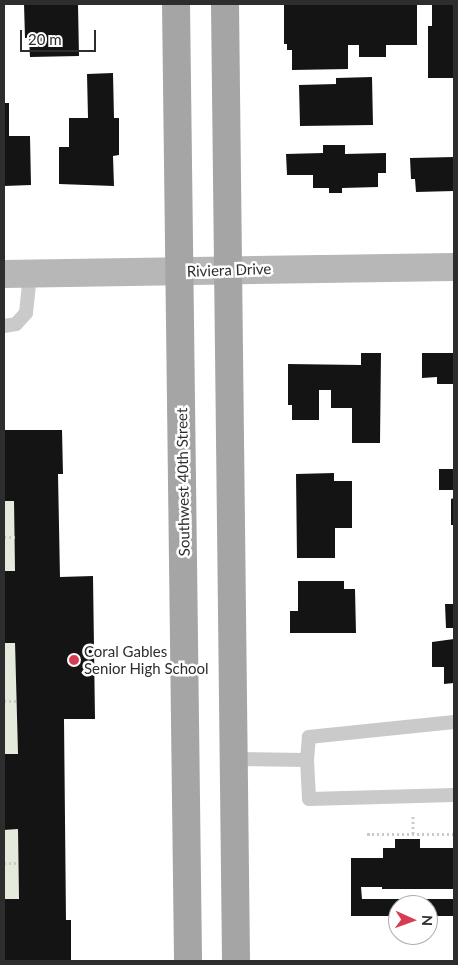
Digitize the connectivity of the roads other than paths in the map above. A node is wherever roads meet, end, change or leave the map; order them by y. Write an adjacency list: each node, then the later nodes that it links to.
1 (176, 4): 5 (main road, Southwest 40th Street)
2 (224, 4): 4 (main road)
3 (454, 267): 4 (street, Riviera Drive)
4 (227, 269): 5 (street, Riviera Drive); 9 (main road)
5 (180, 271): 6 (street, Riviera Drive); 12 (main road, Southwest 40th Street)
6 (17, 274): 7 (lane)
7 (4, 326)
8 (454, 722): 10 (lane)
9 (233, 759): 10 (lane); 13 (main road)
10 (307, 760): 11 (lane)
11 (454, 795)
12 (188, 961)
13 (236, 961)

